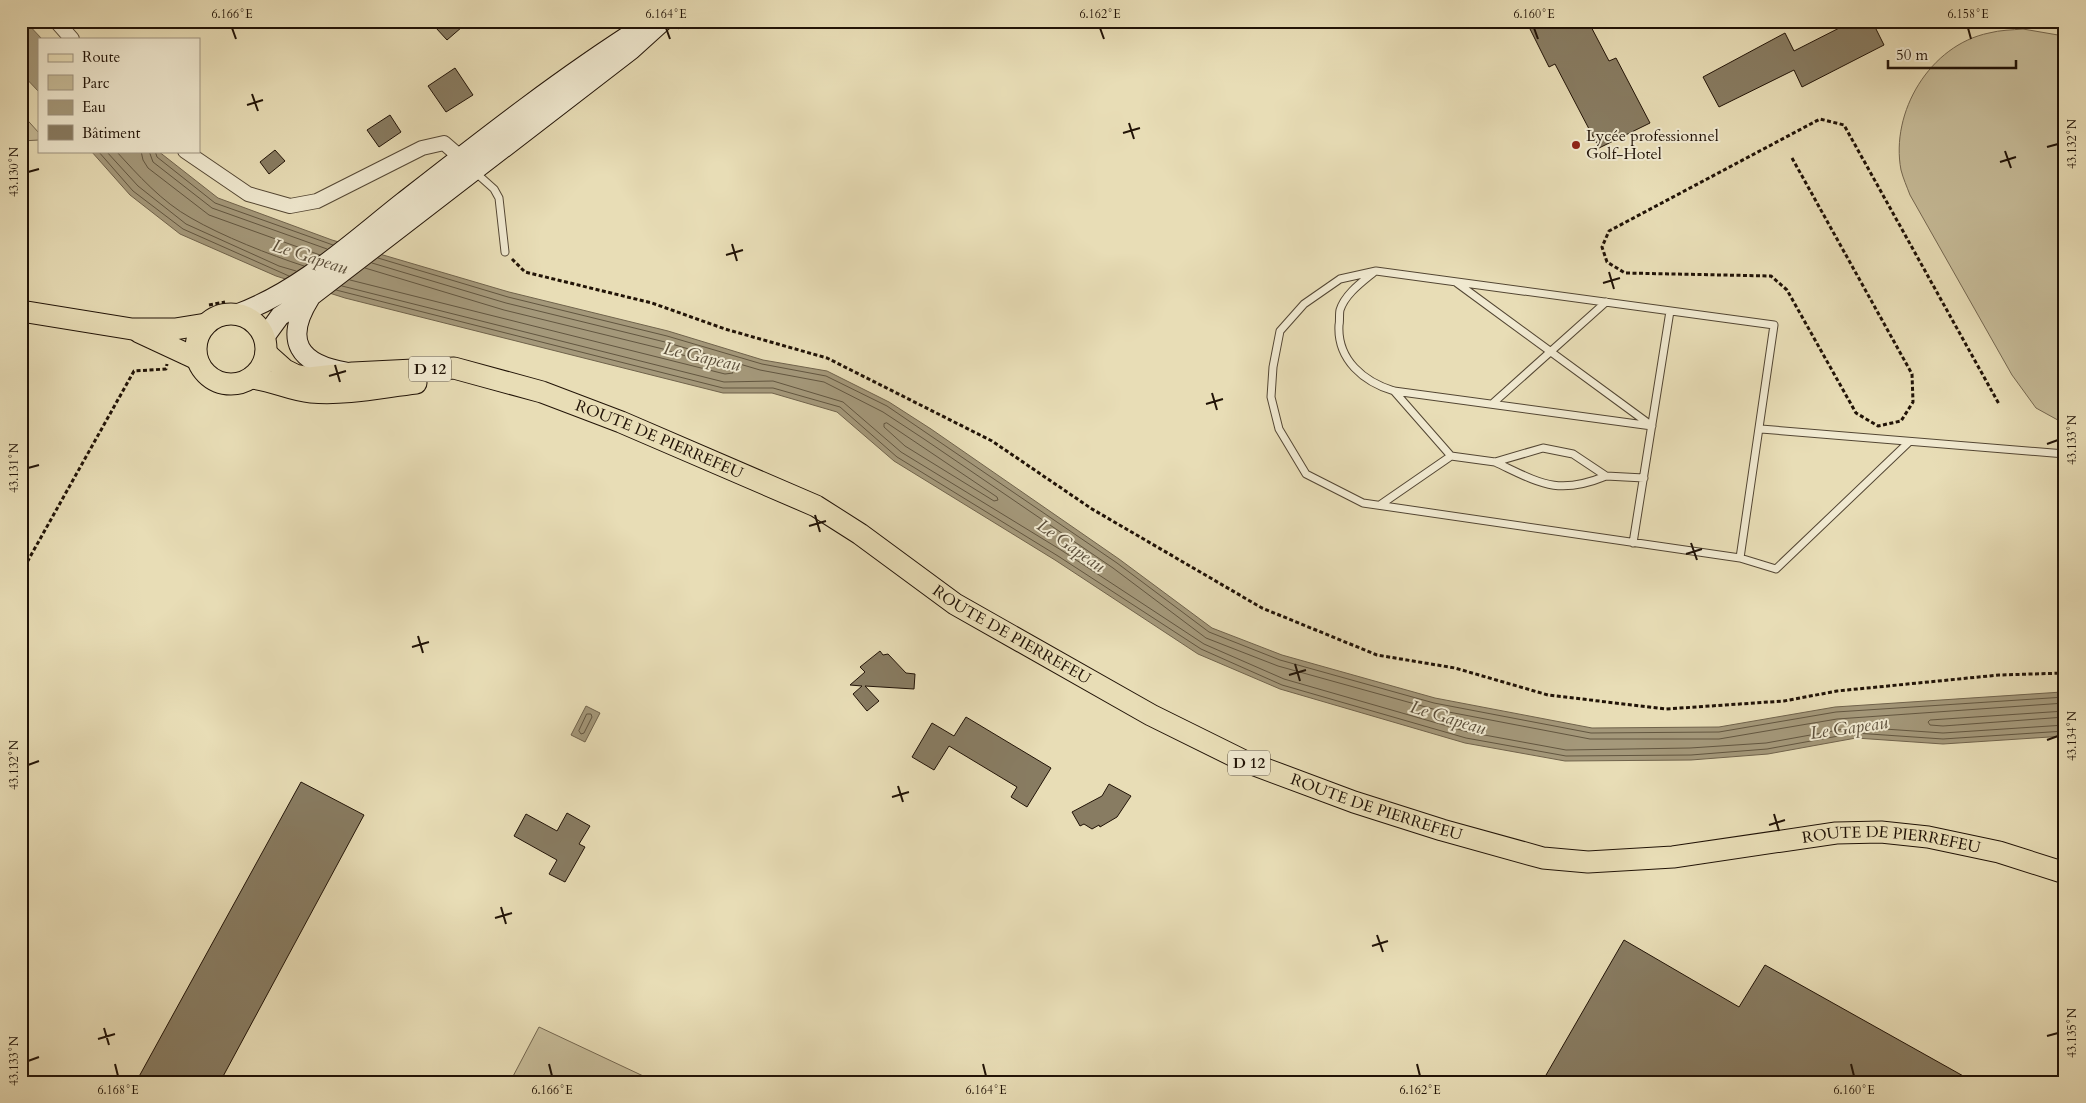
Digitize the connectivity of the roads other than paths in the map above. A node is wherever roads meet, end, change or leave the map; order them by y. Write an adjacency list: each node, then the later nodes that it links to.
1 (56, 21): 4 (street)
2 (651, 21): 6 (main road)
3 (663, 21): 6 (main road)
4 (71, 38)
5 (186, 152): 6 (street)
6 (468, 165): 7 (main road); 8 (lane)
7 (387, 227): 11 (main road); 13 (main road)
8 (505, 252)
9 (1376, 271): 10 (lane); 24 (lane); 34 (lane)
10 (1457, 282): 12 (lane); 19 (lane)
11 (310, 297): 18 (main road); 21 (main road)
12 (1606, 302): 15 (lane); 19 (lane)
13 (234, 308): 16 (main road); 18 (main road)
14 (21, 311): 17 (main road)
15 (1670, 311): 26 (lane); 27 (lane)
16 (205, 315): 17 (main road); 20 (main road)
17 (132, 329): 20 (main road)
18 (265, 345): 21 (main road); 22 (main road)
19 (1551, 352): 25 (lane); 26 (lane)
20 (196, 359): 22 (main road)
21 (353, 373): 23 (main road, D 12)
22 (251, 378): 23 (main road)
23 (506, 382): 37 (main road, ROUTE DE PIERREFEU / D 12)
24 (1394, 391): 25 (lane); 30 (lane)
25 (1492, 404): 26 (lane)
26 (1652, 426): 33 (lane)
27 (1761, 429): 28 (lane); 36 (lane)
28 (1909, 442): 29 (lane); 36 (lane)
29 (2065, 454)
30 (1451, 456): 31 (lane); 34 (lane)
31 (1495, 462): 32 (lane); 32 (lane)
32 (1606, 476): 33 (lane)
33 (1644, 478): 35 (lane)
34 (1380, 505): 35 (lane)
35 (1633, 543): 36 (lane)
36 (1740, 558)
37 (2065, 874)

